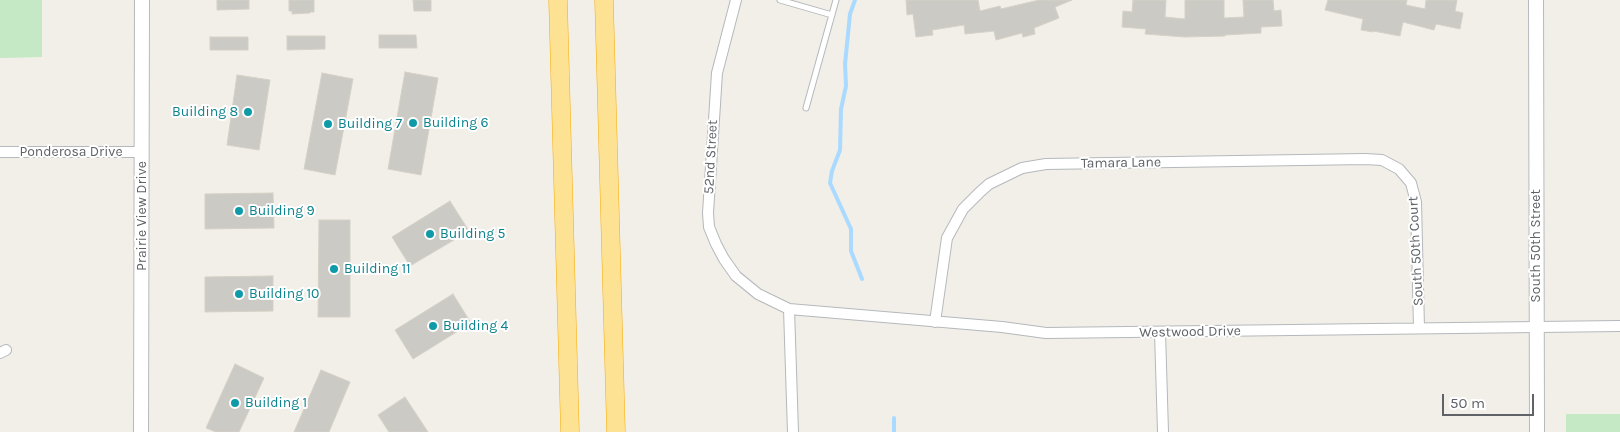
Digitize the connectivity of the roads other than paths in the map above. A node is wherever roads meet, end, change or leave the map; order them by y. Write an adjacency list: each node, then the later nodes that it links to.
1 (142, 0): 11 (main road, Prairie View Drive)
2 (558, 0): 21 (highway)
3 (604, 0): 22 (highway)
4 (736, 0): 13 (street, 52nd Street)
5 (780, 0): 8 (lane)
6 (836, 0): 8 (lane)
7 (1536, 0): 16 (main road, South 50th Street)
8 (832, 15): 9 (lane)
9 (806, 108)
10 (0, 152): 11 (street, Ponderosa Drive)
11 (142, 152): 20 (main road, Prairie View Drive)
12 (1405, 176): 15 (street, Tamara Lane); 18 (street, South 50th Court)
13 (763, 296): 14 (street, Westwood Drive)
14 (789, 308): 15 (street, Westwood Drive); 23 (street)
15 (935, 322): 19 (street, Westwood Drive)
16 (1537, 326): 17 (street, Westwood Drive); 18 (street, Westwood Drive); 25 (main road, South 50th Street)
17 (1620, 326)
18 (1419, 328): 19 (street, Westwood Drive)
19 (1160, 332): 24 (street)
20 (141, 432)
21 (570, 432)
22 (616, 432)
23 (793, 432)
24 (1163, 432)
25 (1537, 432)

